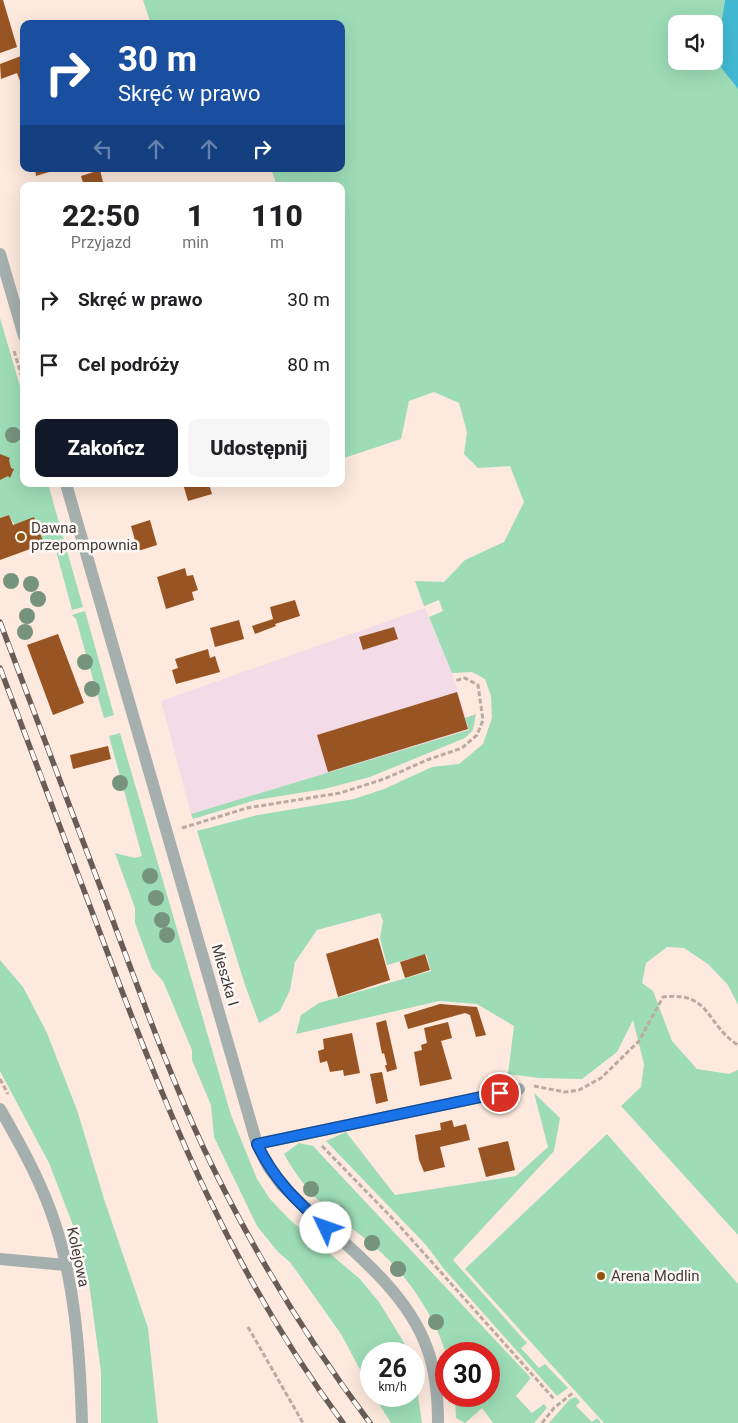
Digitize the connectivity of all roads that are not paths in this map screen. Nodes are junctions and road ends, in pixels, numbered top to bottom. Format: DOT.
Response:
graph roads {
  1 [pos="0,254"];
  2 [pos="20,322"];
  3 [pos="67,487"];
  4 [pos="518,1089"];
  5 [pos="0,1109"];
  6 [pos="257,1144"];
  7 [pos="0,1259"];
  8 [pos="65,1265"];
  9 [pos="82,1423"];
  10 [pos="438,1423"];
  1 -- 2 [label="street"];
  3 -- 6 [label="street, Mieszka I"];
  4 -- 6 [label="street"];
  5 -- 8 [label="street, Kolejowa"];
  6 -- 10 [label="street, Mieszka I"];
  7 -- 8 [label="street"];
  8 -- 9 [label="street, Kolejowa"];
}
